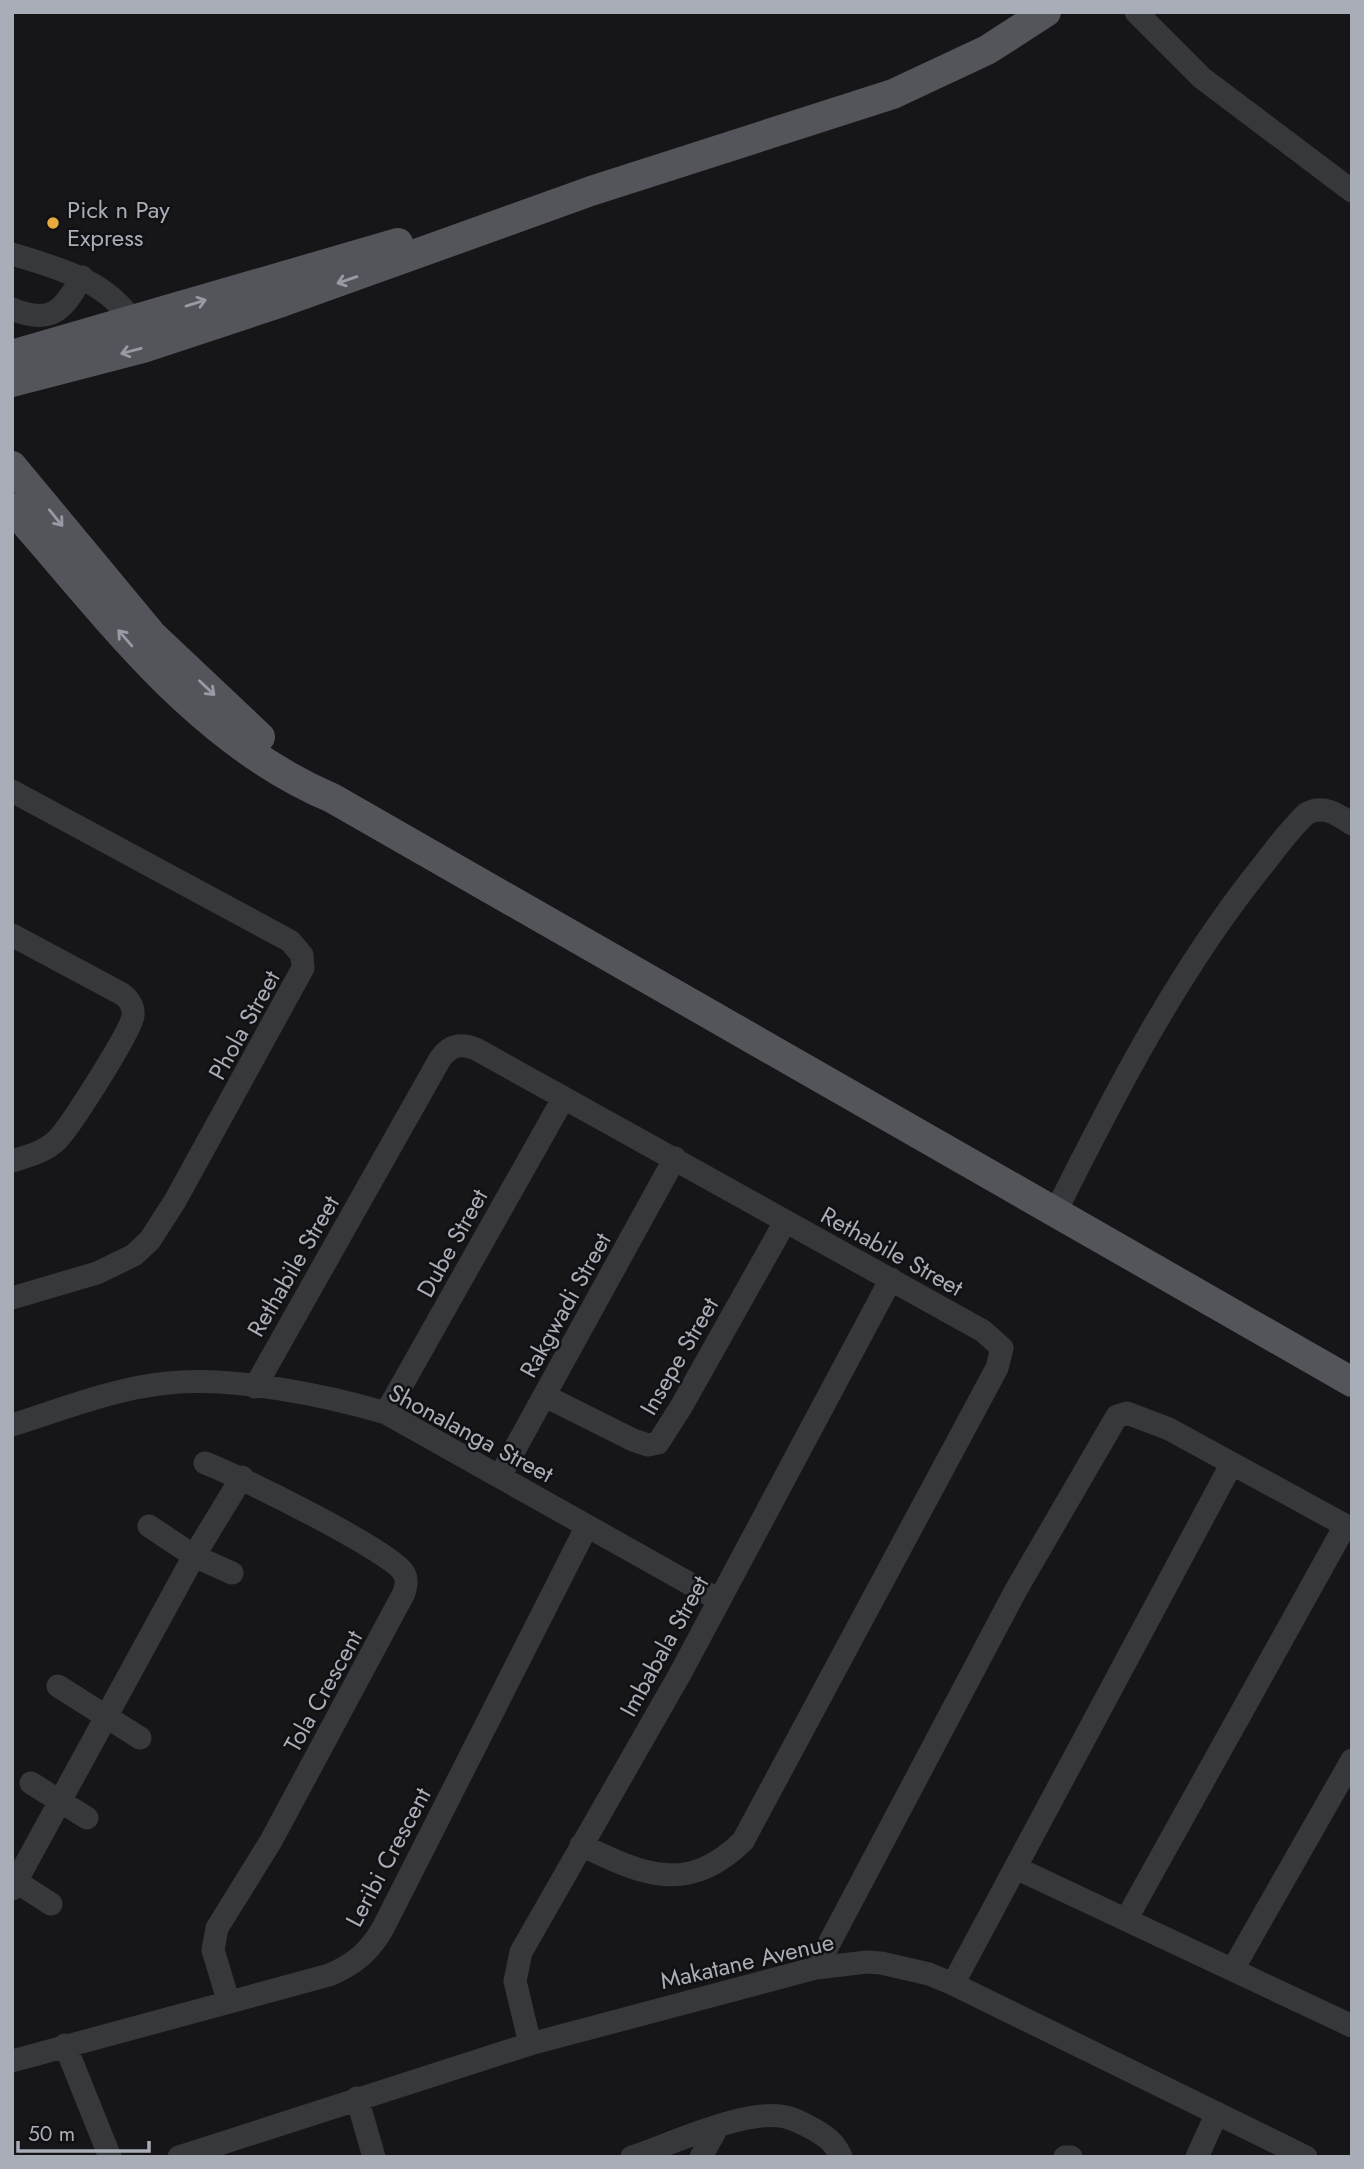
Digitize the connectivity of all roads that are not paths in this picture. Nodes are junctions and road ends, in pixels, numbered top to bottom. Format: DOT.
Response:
graph roads {
  1 [pos="1046,12"];
  2 [pos="1136,12"];
  3 [pos="1352,191"];
  4 [pos="433,246"];
  5 [pos="12,254"];
  6 [pos="82,278"];
  7 [pos="12,309"];
  8 [pos="133,322"];
  9 [pos="12,355"];
  10 [pos="25,379"];
  11 [pos="12,402"];
  12 [pos="12,466"];
  13 [pos="12,508"];
  14 [pos="12,791"];
  15 [pos="332,798"];
  16 [pos="1352,824"];
  17 [pos="12,935"];
  18 [pos="563,1099"];
  19 [pos="675,1158"];
  20 [pos="12,1161"];
  21 [pos="1055,1213"];
  22 [pos="785,1222"];
  23 [pos="891,1279"];
  24 [pos="12,1298"];
  25 [pos="1352,1382"];
  26 [pos="255,1387"];
  27 [pos="545,1396"];
  28 [pos="386,1413"];
  29 [pos="12,1424"];
  30 [pos="205,1463"];
  31 [pos="1231,1465"];
  32 [pos="500,1476"];
  33 [pos="242,1477"];
  34 [pos="149,1526"];
  35 [pos="1349,1527"];
  36 [pos="586,1528"];
  37 [pos="194,1556"];
  38 [pos="232,1573"];
  39 [pos="719,1600"];
  40 [pos="58,1686"];
  41 [pos="107,1717"];
  42 [pos="140,1738"];
  43 [pos="1352,1760"];
  44 [pos="31,1783"];
  45 [pos="61,1802"];
  46 [pos="88,1818"];
  47 [pos="581,1845"];
  48 [pos="1016,1868"];
  49 [pos="14,1883"];
  50 [pos="51,1904"];
  51 [pos="1127,1918"];
  52 [pos="816,1968"];
  53 [pos="1233,1969"];
  54 [pos="953,1984"];
  55 [pos="228,2000"];
  56 [pos="1350,2020"];
  57 [pos="530,2044"];
  58 [pos="65,2045"];
  59 [pos="12,2061"];
  60 [pos="357,2098"];
  61 [pos="1217,2113"];
  62 [pos="717,2128"];
  63 [pos="110,2157"];
  64 [pos="179,2157"];
  65 [pos="374,2157"];
  66 [pos="632,2157"];
  67 [pos="701,2157"];
  68 [pos="841,2157"];
  69 [pos="1197,2157"];
  70 [pos="1306,2157"];
  1 -- 4 [label="main road"];
  2 -- 3 [label="street"];
  8 -- 4 [label="main road, one-way"];
  4 -- 10 [label="main road, one-way"];
  5 -- 6 [label="street"];
  6 -- 7 [label="street"];
  6 -- 8 [label="street"];
  8 -- 9 [label="main road"];
  10 -- 11 [label="main road"];
  12 -- 15 [label="main road, one-way"];
  15 -- 13 [label="main road, one-way"];
  14 -- 24 [label="street, Phola Street"];
  15 -- 21 [label="main road"];
  16 -- 21 [label="street"];
  17 -- 20 [label="street"];
  18 -- 19 [label="street, Rethabile Street"];
  18 -- 26 [label="street, Rethabile Street"];
  18 -- 28 [label="street, Dube Street"];
  19 -- 22 [label="street, Rethabile Street"];
  19 -- 27 [label="street, Rakgwadi Street"];
  21 -- 25 [label="main road"];
  22 -- 23 [label="street, Rethabile Street"];
  22 -- 27 [label="street, Insepe Street"];
  23 -- 39 [label="street, Imbabala Street"];
  23 -- 47 [label="street, Rethabile Street"];
  26 -- 28 [label="street, Shonalanga Street"];
  26 -- 29 [label="street, Shonalanga Street"];
  27 -- 32 [label="street, Rakgwadi Street"];
  28 -- 32 [label="street, Shonalanga Street"];
  30 -- 33 [label="street, Tola Crescent"];
  31 -- 35 [label="street"];
  31 -- 48 [label="street"];
  31 -- 52 [label="street"];
  32 -- 36 [label="street, Shonalanga Street"];
  33 -- 37 [label="street"];
  33 -- 55 [label="street, Tola Crescent"];
  34 -- 37 [label="street"];
  35 -- 51 [label="street"];
  36 -- 39 [label="street, Shonalanga Street"];
  36 -- 55 [label="street, Leribi Crescent"];
  37 -- 38 [label="street"];
  37 -- 41 [label="street"];
  39 -- 47 [label="street, Imbabala Street"];
  40 -- 41 [label="street"];
  41 -- 42 [label="street"];
  41 -- 45 [label="street"];
  43 -- 53 [label="street"];
  44 -- 45 [label="street"];
  45 -- 46 [label="street"];
  45 -- 49 [label="street"];
  47 -- 57 [label="street, Imbabala Street"];
  48 -- 51 [label="street"];
  48 -- 54 [label="street"];
  49 -- 50 [label="street"];
  51 -- 53 [label="street"];
  52 -- 54 [label="street, Makatane Avenue"];
  52 -- 57 [label="street, Makatane Avenue"];
  53 -- 56 [label="street"];
  54 -- 61 [label="street, Makatane Avenue"];
  55 -- 58 [label="street, Leribi Crescent"];
  57 -- 60 [label="street, Makatane Avenue"];
  58 -- 59 [label="street, Leribi Crescent"];
  58 -- 63 [label="street"];
  60 -- 64 [label="street, Makatane Avenue"];
  60 -- 65 [label="street"];
  61 -- 69 [label="street"];
  61 -- 70 [label="street, Makatane Avenue"];
  62 -- 66 [label="street"];
  62 -- 67 [label="street"];
  62 -- 68 [label="street"];
}
